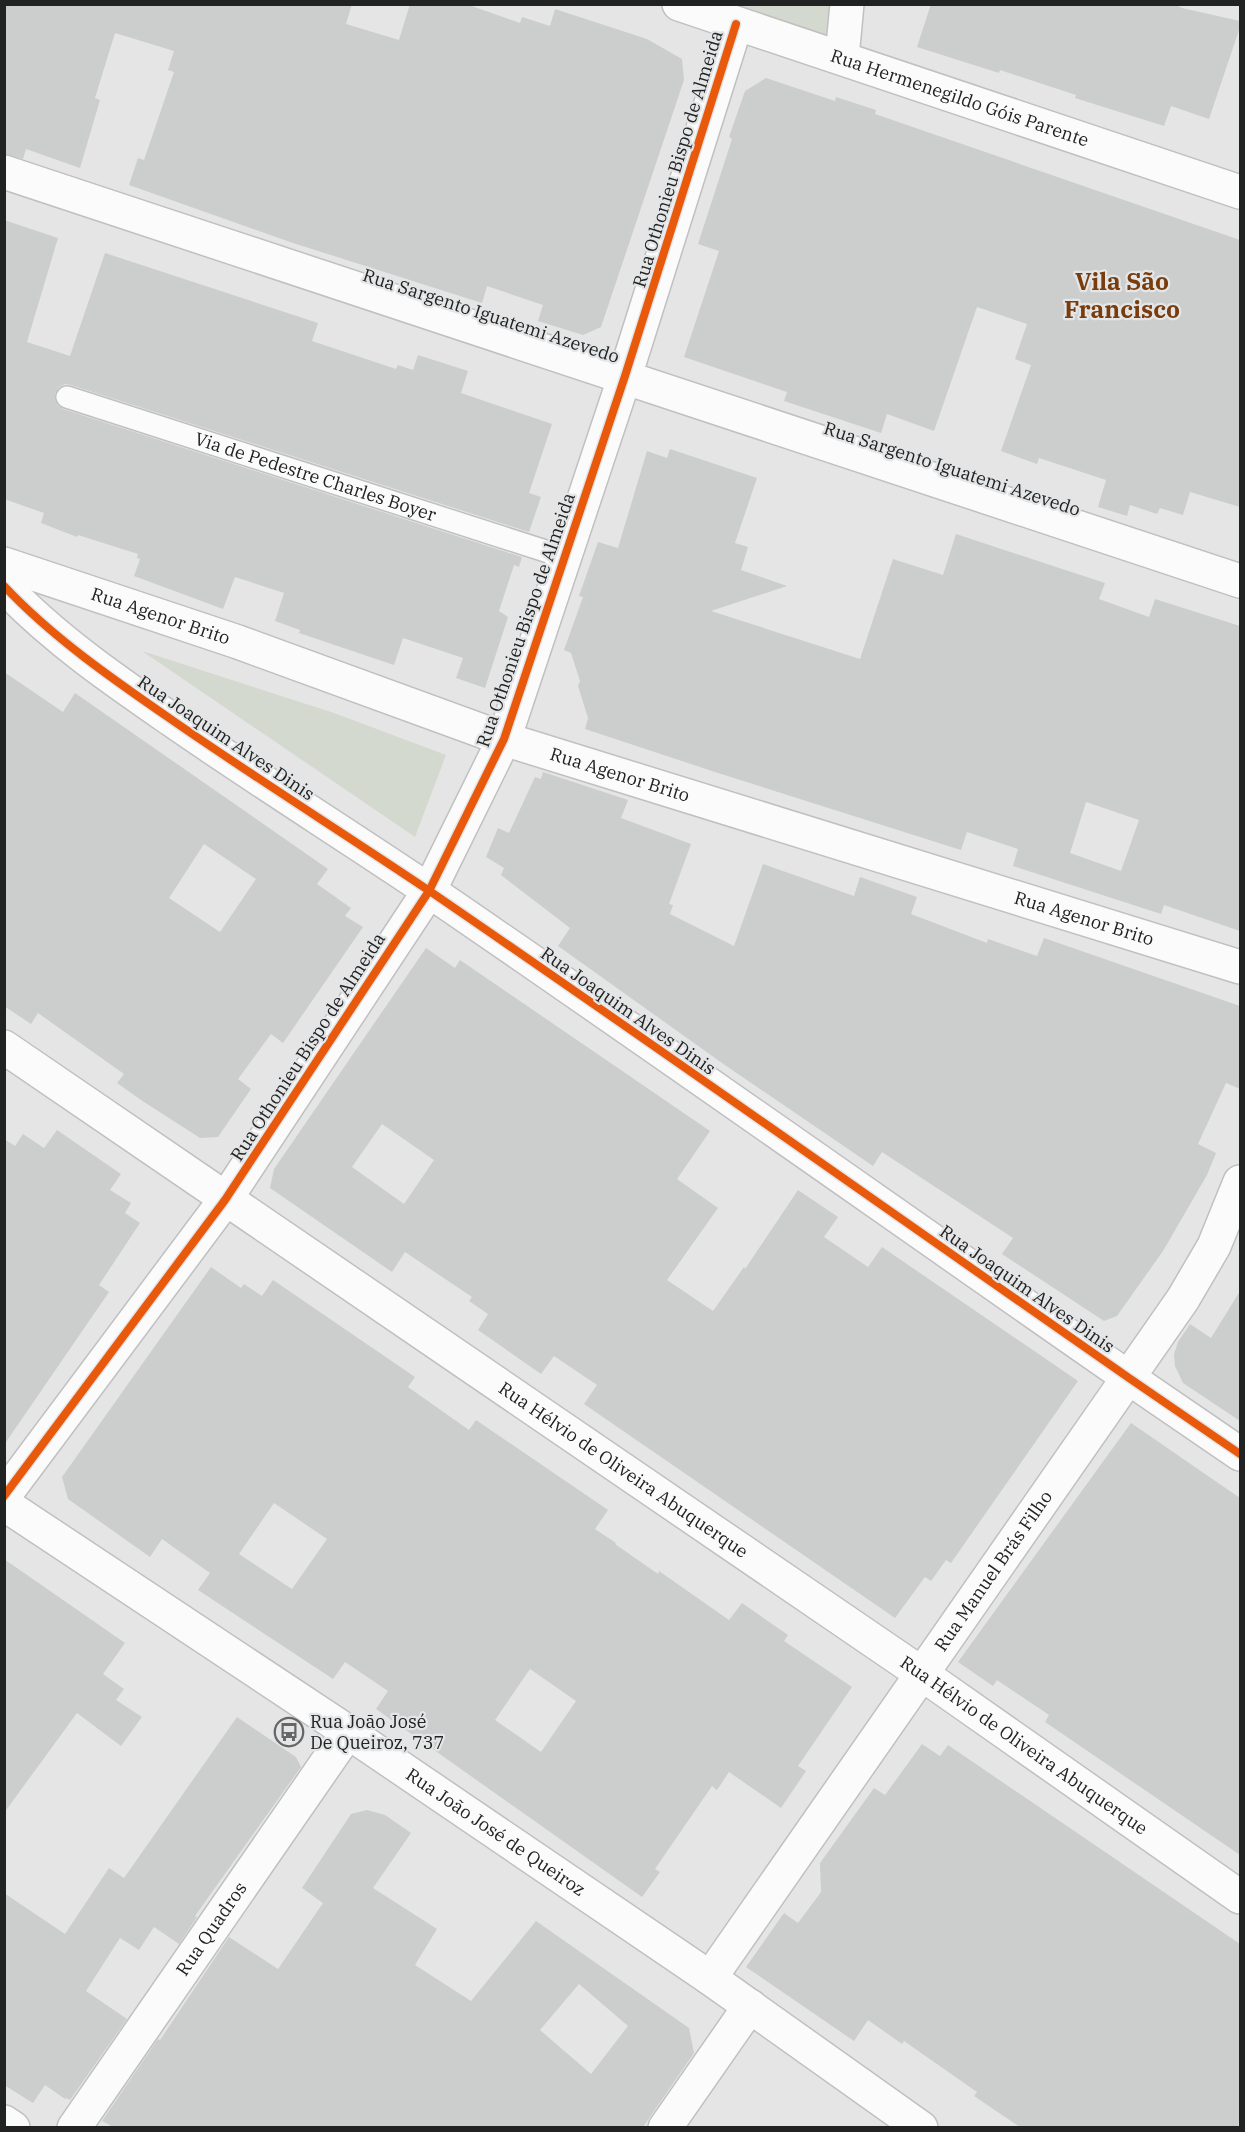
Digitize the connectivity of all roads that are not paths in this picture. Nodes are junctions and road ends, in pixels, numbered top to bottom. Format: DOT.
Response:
graph roads {
  1 [pos="679,4"];
  2 [pos="847,4"];
  3 [pos="736,24"];
  4 [pos="842,57"];
  5 [pos="4,172"];
  6 [pos="1240,192"];
  7 [pos="625,376"];
  8 [pos="67,397"];
  9 [pos="564,558"];
  10 [pos="4,564"];
  11 [pos="1240,581"];
  12 [pos="4,586"];
  13 [pos="504,739"];
  14 [pos="429,891"];
  15 [pos="1240,967"];
  16 [pos="4,1047"];
  17 [pos="1240,1182"];
  18 [pos="225,1200"];
  19 [pos="1129,1378"];
  20 [pos="1240,1454"];
  21 [pos="4,1496"];
  22 [pos="4,1504"];
  23 [pos="922,1674"];
  24 [pos="348,1732"];
  25 [pos="1240,1897"];
  26 [pos="710,1978"];
  27 [pos="750,2006"];
  28 [pos="4,2122"];
  29 [pos="13,2127"];
  30 [pos="75,2127"];
  31 [pos="665,2127"];
  32 [pos="921,2127"];
  1 -- 3 [label="street, Rua Hermenegildo Góis Parente"];
  2 -- 4 [label="street"];
  3 -- 4 [label="street, Rua Hermenegildo Góis Parente"];
  3 -- 7 [label="street, Rua Othonieu Bispo de Almeida"];
  4 -- 6 [label="street, Rua Hermenegildo Góis Parente"];
  5 -- 7 [label="street, Rua Sargento Iguatemi Azevedo"];
  7 -- 9 [label="street, Rua Othonieu Bispo de Almeida"];
  7 -- 11 [label="street, Rua Sargento Iguatemi Azevedo"];
  8 -- 9 [label="lane, Via de Pedestre Charles Boyer"];
  9 -- 13 [label="street, Rua Othonieu Bispo de Almeida"];
  10 -- 13 [label="street, Rua Agenor Brito"];
  12 -- 14 [label="street, Rua Joaquim Alves Dinis"];
  13 -- 14 [label="street, Rua Othonieu Bispo de Almeida"];
  13 -- 15 [label="street, Rua Agenor Brito"];
  14 -- 18 [label="street, Rua Othonieu Bispo de Almeida"];
  14 -- 19 [label="street, Rua Joaquim Alves Dinis"];
  16 -- 18 [label="street, Rua Hélvio de Oliveira Abuquerque"];
  17 -- 19 [label="street, Rua Manuel Brás Filho"];
  18 -- 21 [label="street, Rua Othonieu Bispo de Almeida"];
  18 -- 23 [label="street, Rua Hélvio de Oliveira Abuquerque"];
  19 -- 20 [label="street, Rua Joaquim Alves Dinis"];
  19 -- 23 [label="street, Rua Manuel Brás Filho"];
  22 -- 24 [label="street, Rua João José de Queiroz"];
  23 -- 25 [label="street, Rua Hélvio de Oliveira Abuquerque"];
  23 -- 26 [label="street, Rua Manuel Brás Filho"];
  24 -- 26 [label="street, Rua João José de Queiroz"];
  24 -- 30 [label="street, Rua Quadros"];
  26 -- 27 [label="street, Rua João José de Queiroz"];
  27 -- 31 [label="street"];
  27 -- 32 [label="street, Rua João José de Queiroz"];
  28 -- 29 [label="street"];
}
